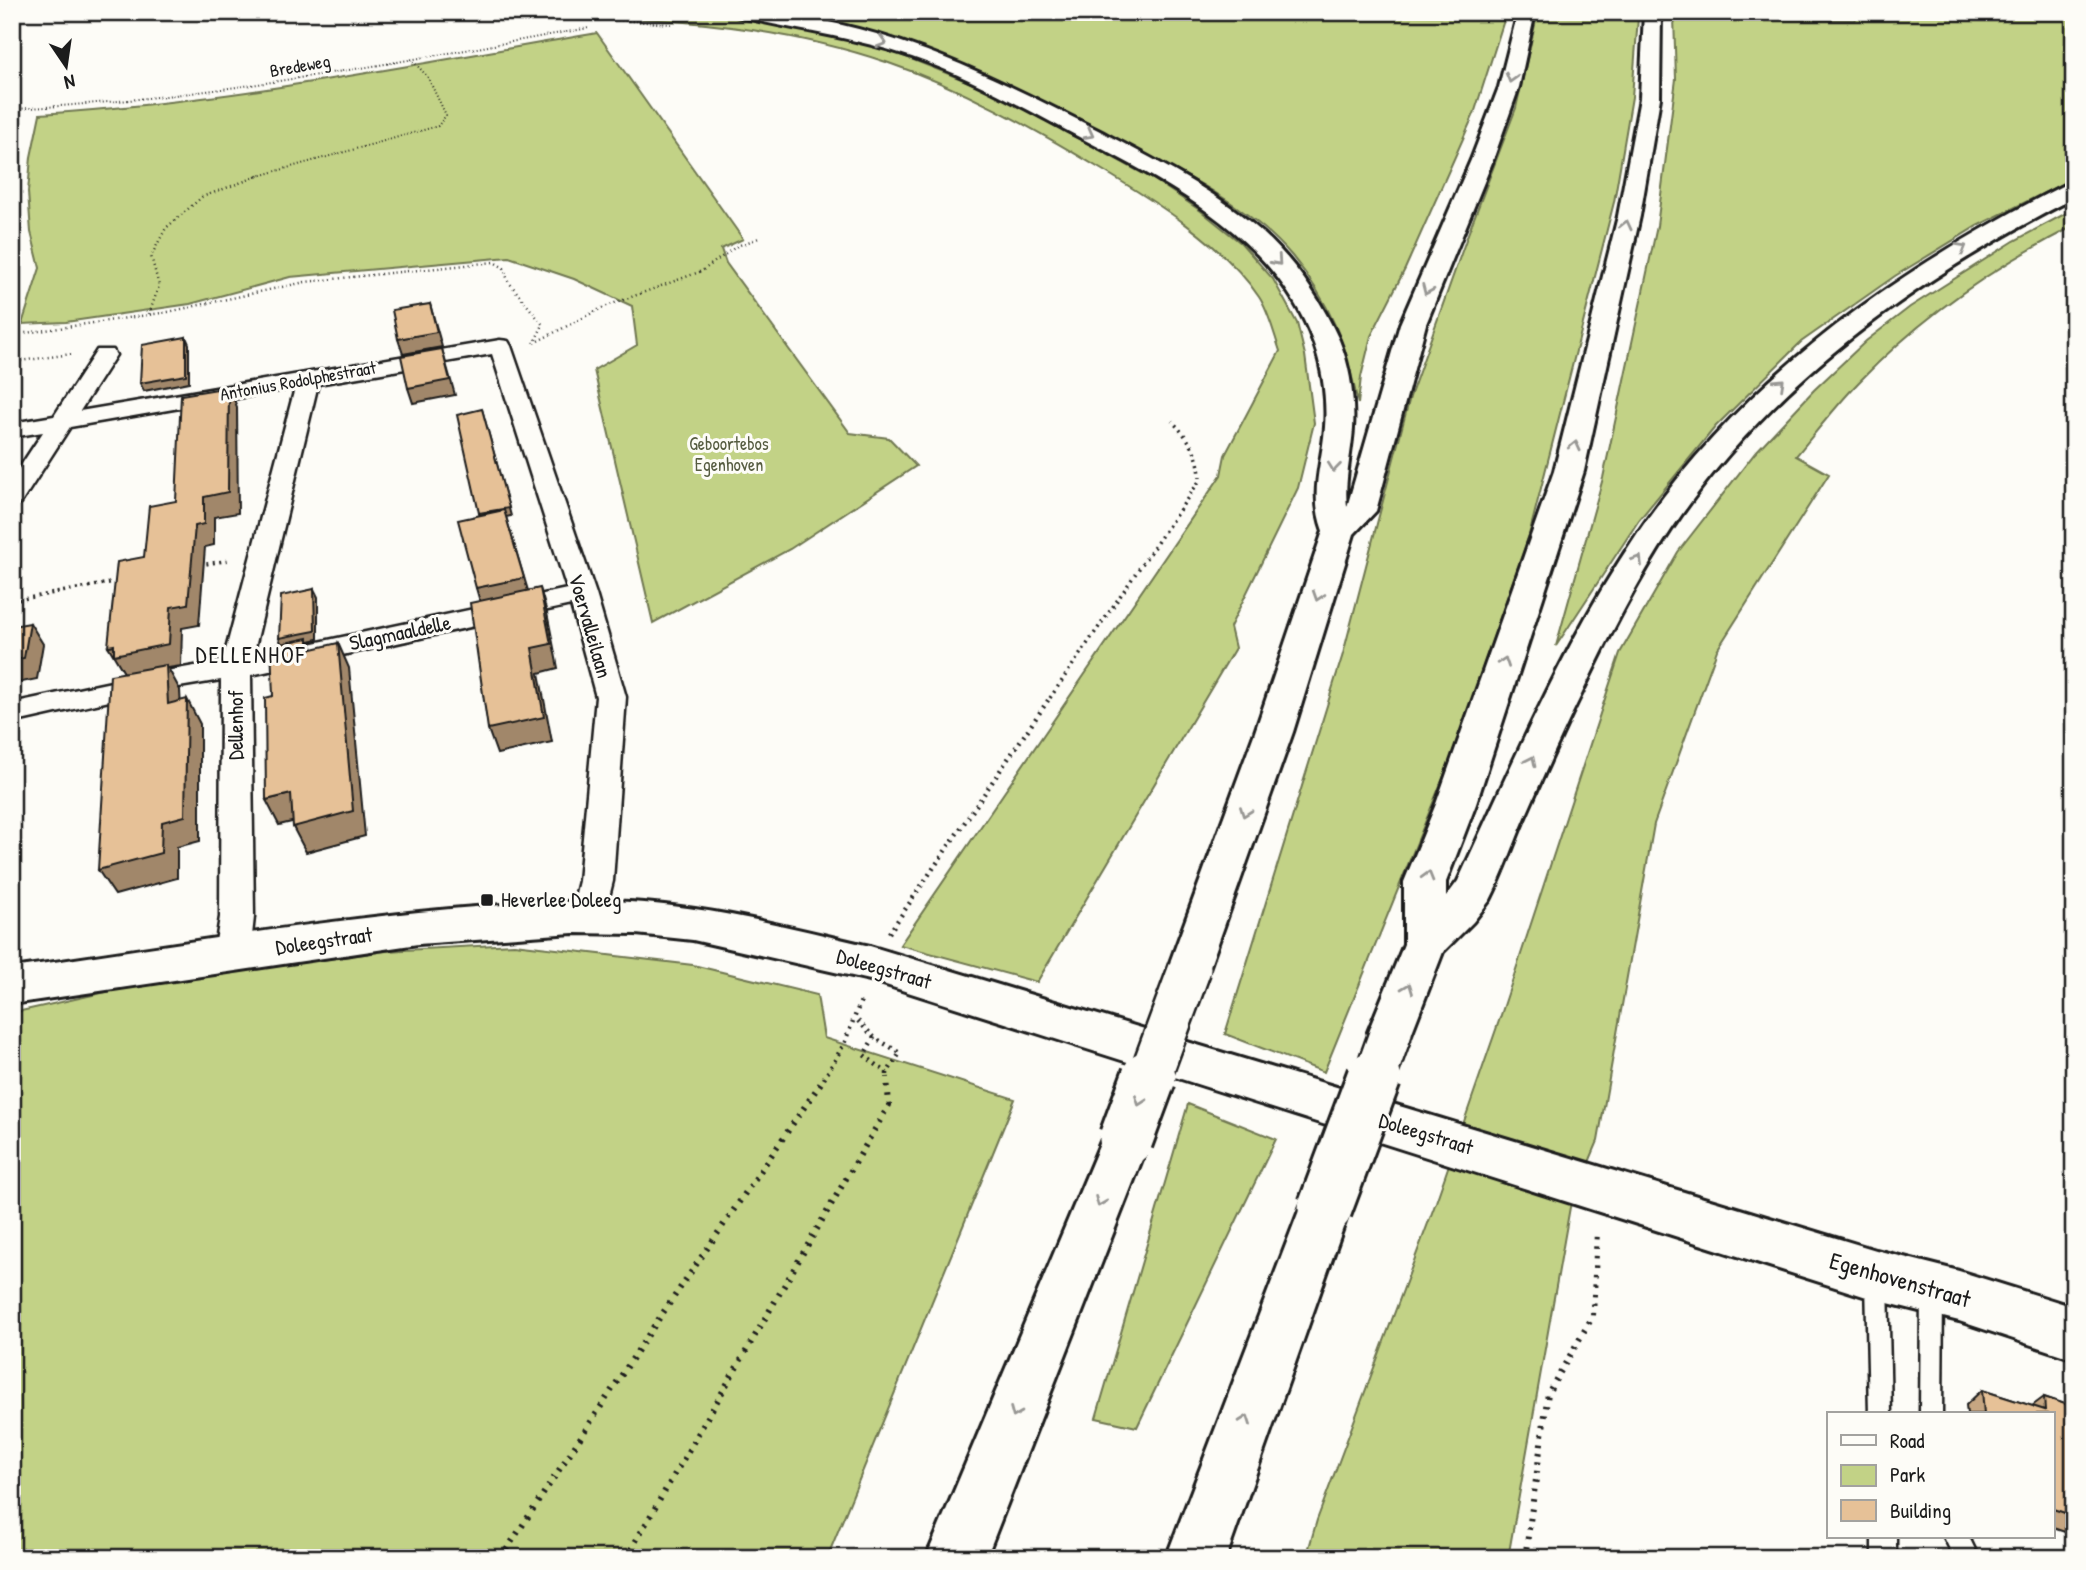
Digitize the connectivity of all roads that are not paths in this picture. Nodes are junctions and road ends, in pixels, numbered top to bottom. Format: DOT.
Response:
graph roads {
  1 [pos="743,12"];
  2 [pos="1527,12"];
  3 [pos="1653,12"];
  4 [pos="2074,188"];
  5 [pos="502,351"];
  6 [pos="105,355"];
  7 [pos="308,379"];
  8 [pos="61,422"];
  9 [pos="12,430"];
  10 [pos="12,498"];
  11 [pos="1339,531"];
  12 [pos="582,594"];
  13 [pos="236,667"];
  14 [pos="12,713"];
  15 [pos="587,917"];
  16 [pos="1425,944"];
  17 [pos="232,954"];
  18 [pos="12,986"];
  19 [pos="1727,1228"];
  20 [pos="1877,1275"];
  21 [pos="1932,1290"];
  22 [pos="2074,1333"];
  23 [pos="1880,1412"];
  24 [pos="1931,1412"];
  25 [pos="1884,1538"];
  26 [pos="1957,1538"];
  27 [pos="956,1558"];
  28 [pos="1196,1558"];
  29 [pos="1884,1558"];
  30 [pos="1967,1558"];
  1 -- 11 [label="main road, one-way"];
  2 -- 11 [label="main road, one-way"];
  16 -- 3 [label="main road, one-way"];
  16 -- 4 [label="main road, one-way"];
  5 -- 7 [label="street, Antonius Rodolphestraat"];
  5 -- 12 [label="street, Voervalleilaan"];
  6 -- 8 [label="street"];
  7 -- 8 [label="street, Antonius Rodolphestraat"];
  7 -- 13 [label="street, Dellenhof"];
  8 -- 9 [label="street, Antonius Rodolphestraat"];
  8 -- 10 [label="street"];
  11 -- 27 [label="main road, one-way, bridge"];
  12 -- 13 [label="street, Slagmaaldelle"];
  12 -- 15 [label="street, Voervalleilaan"];
  13 -- 14 [label="street, Slagmaaldelle"];
  13 -- 17 [label="street, Dellenhof"];
  15 -- 17 [label="main road, Doleegstraat"];
  15 -- 19 [label="main road, Doleegstraat"];
  28 -- 16 [label="main road, one-way, bridge"];
  17 -- 18 [label="main road, Doleegstraat"];
  19 -- 20 [label="main road, Egenhovenstraat"];
  20 -- 21 [label="main road, Egenhovenstraat"];
  20 -- 23 [label="lane"];
  21 -- 22 [label="main road, Egenhovenstraat"];
  21 -- 24 [label="lane"];
  25 -- 29 [label="lane"];
  26 -- 30 [label="lane"];
}
